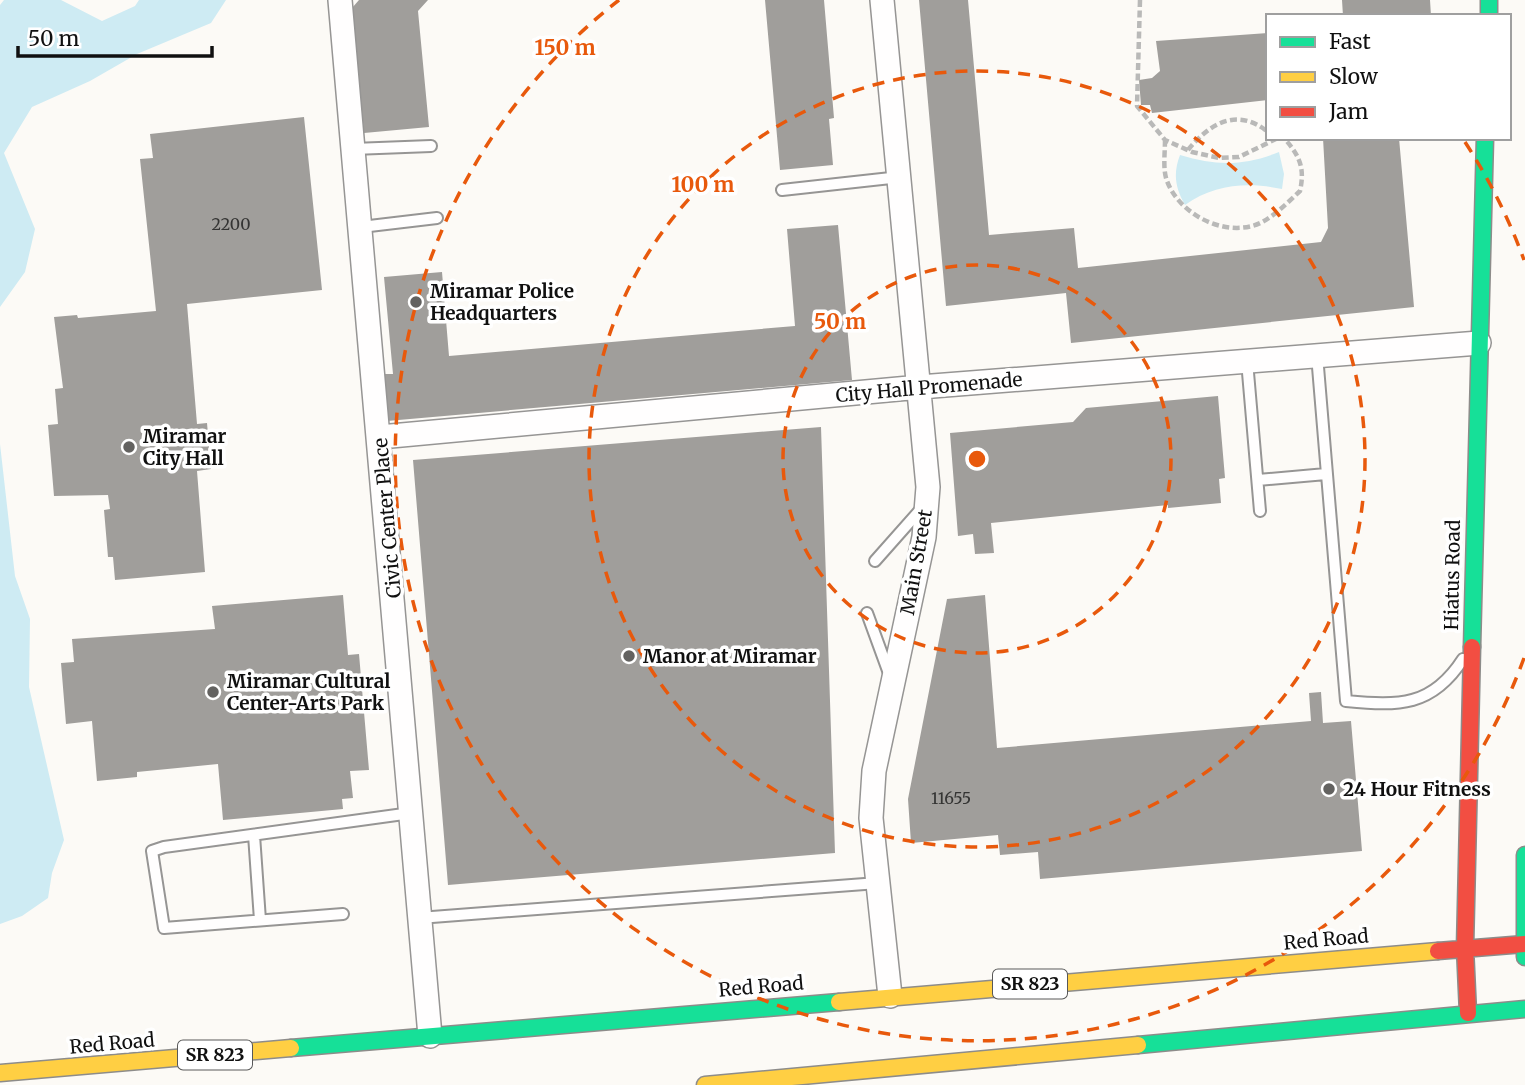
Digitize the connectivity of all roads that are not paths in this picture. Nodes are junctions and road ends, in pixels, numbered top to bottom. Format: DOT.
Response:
graph roads {
  1 [pos="340,0"];
  2 [pos="883,0"];
  3 [pos="1485,140"];
  4 [pos="431,146"];
  5 [pos="353,149"];
  6 [pos="900,177"];
  7 [pos="782,190"];
  8 [pos="438,218"];
  9 [pos="360,227"];
  10 [pos="1479,343"];
  11 [pos="1317,355"];
  12 [pos="1247,361"];
  13 [pos="920,387"];
  14 [pos="380,437"];
  15 [pos="1326,474"];
  16 [pos="1258,480"];
  17 [pos="926,503"];
  18 [pos="1260,511"];
  19 [pos="876,561"];
  20 [pos="867,613"];
  21 [pos="1472,644"];
  22 [pos="892,684"];
  23 [pos="411,813"];
  24 [pos="254,835"];
  25 [pos="1525,855"];
  26 [pos="878,883"];
  27 [pos="344,914"];
  28 [pos="419,918"];
  29 [pos="260,920"];
  30 [pos="1525,944"];
  31 [pos="1465,948"];
  32 [pos="1525,957"];
  33 [pos="890,996"];
  34 [pos="1525,1009"];
  35 [pos="1468,1013"];
  36 [pos="429,1036"];
  37 [pos="0,1073"];
  38 [pos="707,1085"];
  1 -- 5 [label="street, Civic Center Place"];
  2 -- 6 [label="street, Main Street"];
  3 -- 10 [label="main road, Hiatus Road"];
  4 -- 5 [label="lane"];
  5 -- 9 [label="street, Civic Center Place"];
  6 -- 7 [label="lane"];
  6 -- 13 [label="street, Main Street"];
  8 -- 9 [label="lane"];
  9 -- 14 [label="street, Civic Center Place"];
  10 -- 11 [label="street, City Hall Promenade"];
  10 -- 21 [label="main road, Hiatus Road"];
  11 -- 12 [label="street, City Hall Promenade"];
  11 -- 15 [label="lane"];
  12 -- 13 [label="street, City Hall Promenade"];
  12 -- 16 [label="lane"];
  13 -- 14 [label="street, City Hall Promenade"];
  13 -- 17 [label="street, Main Street"];
  14 -- 23 [label="street, Civic Center Place"];
  15 -- 16 [label="lane"];
  15 -- 21 [label="lane"];
  16 -- 18 [label="lane"];
  17 -- 19 [label="lane"];
  17 -- 22 [label="street, Main Street"];
  20 -- 22 [label="lane"];
  21 -- 31 [label="main road, Hiatus Road"];
  22 -- 26 [label="street, Main Street"];
  23 -- 24 [label="lane"];
  23 -- 28 [label="street, Civic Center Place"];
  24 -- 29 [label="lane"];
  24 -- 29 [label="lane"];
  25 -- 30 [label="main road"];
  26 -- 28 [label="lane"];
  26 -- 33 [label="street, Main Street"];
  27 -- 29 [label="lane"];
  28 -- 36 [label="street, Civic Center Place"];
  30 -- 31 [label="main road, Red Road / SR 823"];
  30 -- 32 [label="main road"];
  31 -- 33 [label="main road, Red Road / SR 823"];
  31 -- 35 [label="main road, Hiatus Road"];
  33 -- 36 [label="main road, Red Road / SR 823"];
  34 -- 35 [label="main road"];
  35 -- 38 [label="main road"];
  36 -- 37 [label="main road, Red Road / SR 823"];
}
